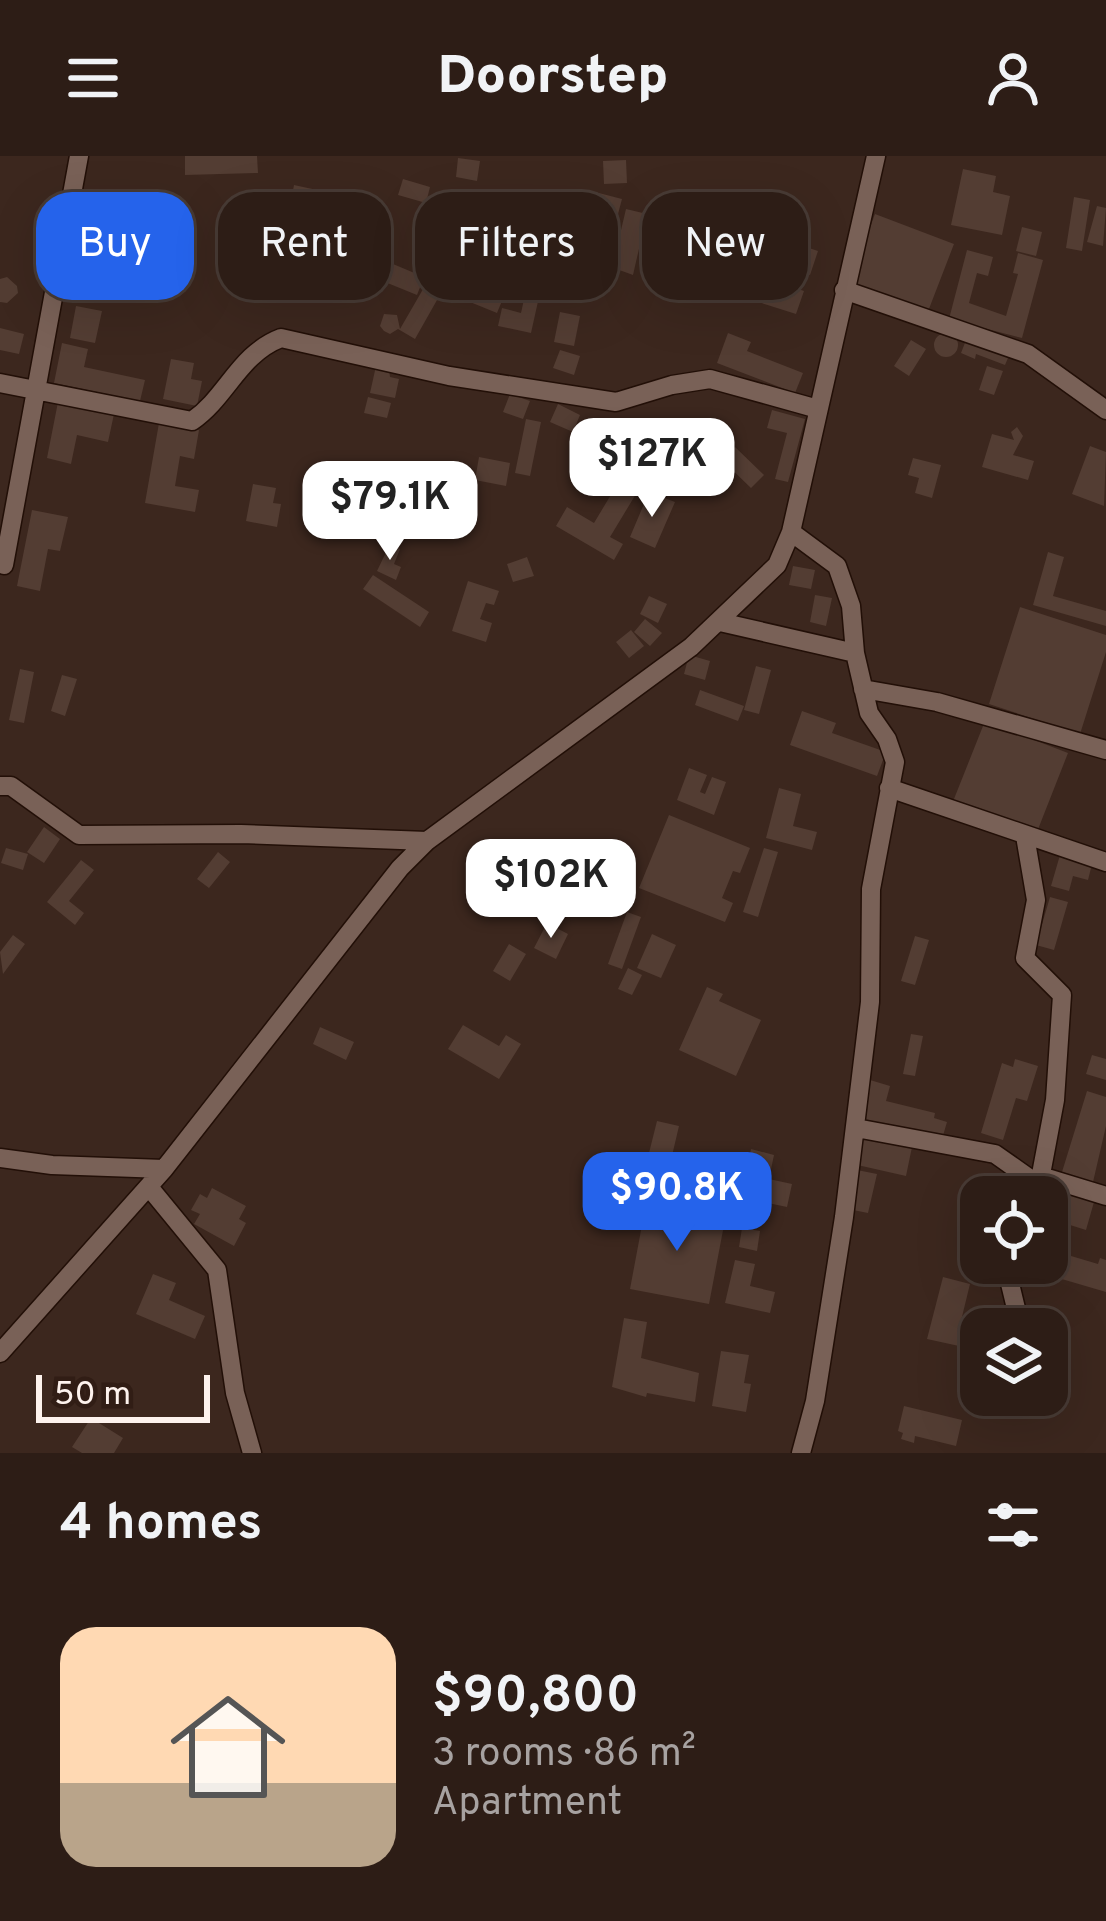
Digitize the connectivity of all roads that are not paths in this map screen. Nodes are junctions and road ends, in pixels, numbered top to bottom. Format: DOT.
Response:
graph roads {
  1 [pos="79,156"];
  2 [pos="876,156"];
  3 [pos="844,290"];
  4 [pos="0,383"];
  5 [pos="39,389"];
  6 [pos="818,409"];
  7 [pos="1106,410"];
  8 [pos="791,532"];
  9 [pos="4,565"];
  10 [pos="720,622"];
  11 [pos="854,653"];
  12 [pos="863,688"];
  13 [pos="1106,750"];
  14 [pos="0,786"];
  15 [pos="889,788"];
  16 [pos="1025,836"];
  17 [pos="427,841"];
  18 [pos="1106,862"];
  19 [pos="856,1128"];
  20 [pos="0,1158"];
  21 [pos="164,1169"];
  22 [pos="1024,1176"];
  23 [pos="1039,1176"];
  24 [pos="149,1187"];
  25 [pos="1068,1190"];
  26 [pos="1106,1196"];
  27 [pos="0,1353"];
  28 [pos="252,1453"];
  29 [pos="802,1453"];
  1 -- 5 [label="street"];
  2 -- 3 [label="street"];
  3 -- 6 [label="street"];
  3 -- 7 [label="street"];
  4 -- 5 [label="street"];
  5 -- 6 [label="street"];
  5 -- 9 [label="street"];
  6 -- 8 [label="street"];
  8 -- 10 [label="street"];
  8 -- 11 [label="street"];
  10 -- 11 [label="street"];
  10 -- 17 [label="street"];
  11 -- 12 [label="street"];
  12 -- 13 [label="street"];
  12 -- 15 [label="street"];
  14 -- 17 [label="street"];
  15 -- 16 [label="street"];
  15 -- 19 [label="street"];
  16 -- 18 [label="street"];
  16 -- 23 [label="street"];
  17 -- 21 [label="street"];
  19 -- 22 [label="street"];
  19 -- 29 [label="street"];
  20 -- 21 [label="street"];
  21 -- 24 [label="street"];
  24 -- 27 [label="street"];
  24 -- 28 [label="street"];
  25 -- 26 [label="street"];
}
